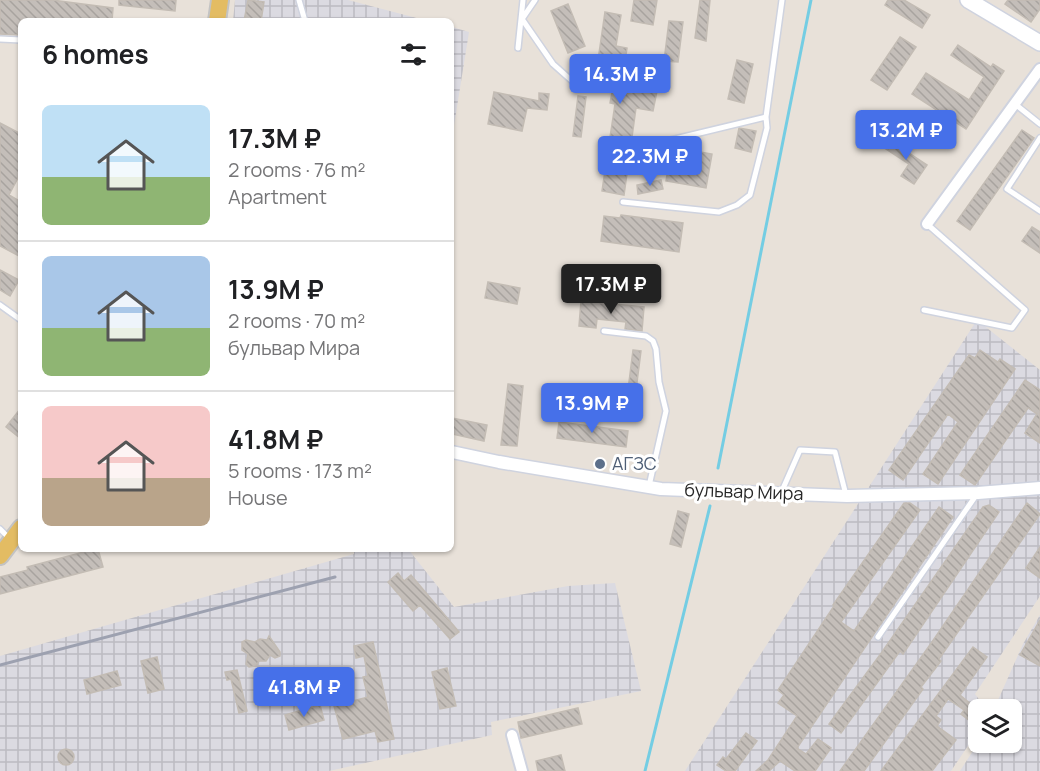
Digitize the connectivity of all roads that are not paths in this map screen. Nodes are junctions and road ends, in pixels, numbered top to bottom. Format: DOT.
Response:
graph roads {
  1 [pos="220,0"];
  2 [pos="299,0"];
  3 [pos="523,0"];
  4 [pos="535,0"];
  5 [pos="782,0"];
  6 [pos="968,0"];
  7 [pos="217,18"];
  8 [pos="304,18"];
  9 [pos="522,19"];
  10 [pos="0,39"];
  11 [pos="18,40"];
  12 [pos="1040,43"];
  13 [pos="518,48"];
  14 [pos="1040,69"];
  15 [pos="571,80"];
  16 [pos="1015,104"];
  17 [pos="766,117"];
  18 [pos="1040,124"];
  19 [pos="1040,138"];
  20 [pos="654,144"];
  21 [pos="623,202"];
  22 [pos="1040,211"];
  23 [pos="927,224"];
  24 [pos="0,305"];
  25 [pos="924,310"];
  26 [pos="18,318"];
  27 [pos="604,331"];
  28 [pos="454,452"];
  29 [pos="649,487"];
  30 [pos="1040,488"];
  31 [pos="978,493"];
  32 [pos="781,494"];
  33 [pos="846,496"];
  34 [pos="11,533"];
  35 [pos="0,556"];
  36 [pos="878,637"];
  37 [pos="512,735"];
  38 [pos="522,771"];
  1 -- 7 [label="main road"];
  2 -- 8 [label="lane"];
  3 -- 9 [label="lane"];
  4 -- 9 [label="lane"];
  5 -- 17 [label="lane"];
  6 -- 12 [label="main road"];
  9 -- 13 [label="lane"];
  9 -- 15 [label="lane"];
  10 -- 11 [label="lane"];
  14 -- 16 [label="street"];
  16 -- 18 [label="lane"];
  16 -- 23 [label="street"];
  17 -- 20 [label="lane"];
  17 -- 21 [label="lane"];
  19 -- 22 [label="lane"];
  23 -- 25 [label="lane"];
  24 -- 26 [label="lane"];
  27 -- 29 [label="lane"];
  28 -- 29 [label="street, бульвар Мира"];
  29 -- 32 [label="street, бульвар Мира"];
  30 -- 31 [label="street, бульвар Мира"];
  31 -- 33 [label="street, бульвар Мира"];
  31 -- 36 [label="lane"];
  32 -- 33 [label="street, бульвар Мира"];
  32 -- 33 [label="lane"];
  34 -- 35 [label="main road"];
  37 -- 38 [label="street"];
}
